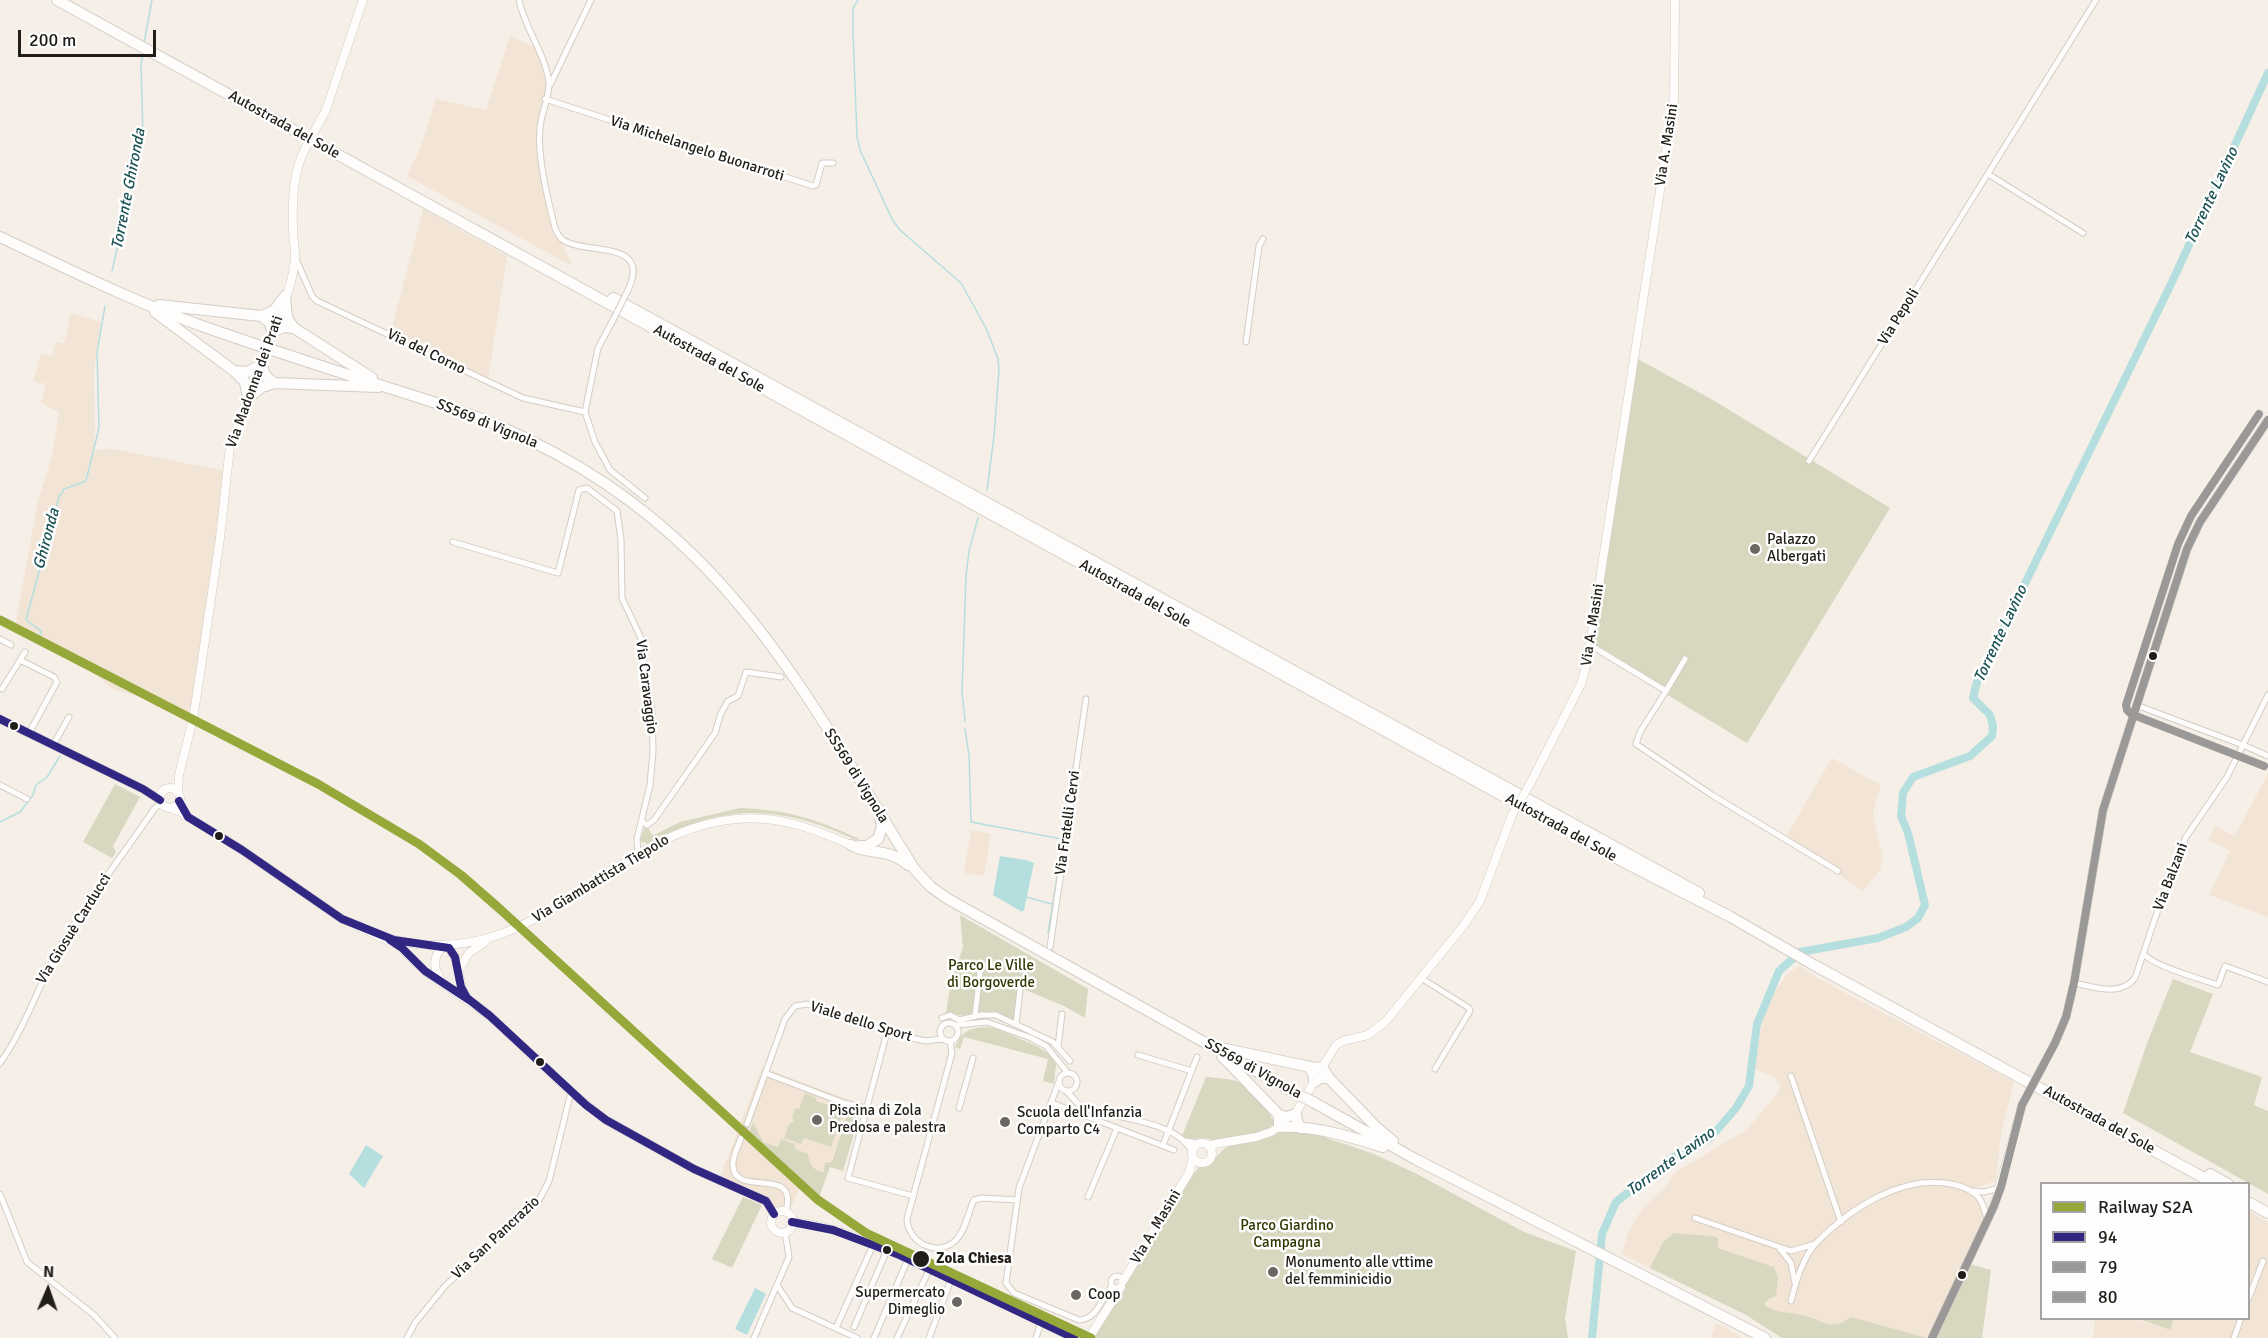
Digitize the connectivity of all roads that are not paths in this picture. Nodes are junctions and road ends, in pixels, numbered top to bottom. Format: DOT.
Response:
graph roads {
  1 [pos="57,0"];
  2 [pos="71,0"];
  3 [pos="363,0"];
  4 [pos="519,0"];
  5 [pos="591,0"];
  6 [pos="1675,0"];
  7 [pos="2096,0"];
  8 [pos="134,39"];
  9 [pos="151,48"];
  10 [pos="549,87"];
  11 [pos="545,99"];
  12 [pos="833,163"];
  13 [pos="1988,174"];
  14 [pos="2083,233"];
  15 [pos="0,237"];
  16 [pos="1263,239"];
  17 [pos="295,256"];
  18 [pos="285,296"];
  19 [pos="144,304"];
  20 [pos="261,316"];
  21 [pos="294,328"];
  22 [pos="273,332"];
  23 [pos="1246,342"];
  24 [pos="261,365"];
  25 [pos="234,371"];
  26 [pos="274,383"];
  27 [pos="387,387"];
  28 [pos="248,398"];
  29 [pos="585,412"];
  30 [pos="2268,420"];
  31 [pos="1809,461"];
  32 [pos="645,498"];
  33 [pos="453,542"];
  34 [pos="0,639"];
  35 [pos="11,645"];
  36 [pos="1590,645"];
  37 [pos="25,652"];
  38 [pos="1685,659"];
  39 [pos="20,660"];
  40 [pos="782,677"];
  41 [pos="2,689"];
  42 [pos="1666,691"];
  43 [pos="2268,695"];
  44 [pos="1086,699"];
  45 [pos="2136,705"];
  46 [pos="69,717"];
  47 [pos="0,719"];
  48 [pos="29,733"];
  49 [pos="53,745"];
  50 [pos="2243,745"];
  51 [pos="2268,756"];
  52 [pos="179,775"];
  53 [pos="0,785"];
  54 [pos="166,790"];
  55 [pos="146,791"];
  56 [pos="178,792"];
  57 [pos="27,799"];
  58 [pos="179,801"];
  59 [pos="162,805"];
  60 [pos="877,808"];
  61 [pos="188,817"];
  62 [pos="642,821"];
  63 [pos="851,845"];
  64 [pos="638,855"];
  65 [pos="915,870"];
  66 [pos="1838,871"];
  67 [pos="385,937"];
  68 [pos="496,937"];
  69 [pos="444,946"];
  70 [pos="1050,947"];
  71 [pos="2144,954"];
  72 [pos="458,971"];
  73 [pos="980,972"];
  74 [pos="1421,978"];
  75 [pos="2268,982"];
  76 [pos="443,983"];
  77 [pos="2074,984"];
  78 [pos="1020,990"];
  79 [pos="466,998"];
  80 [pos="1062,1014"];
  81 [pos="975,1016"];
  82 [pos="942,1018"];
  83 [pos="969,1024"];
  84 [pos="1016,1024"];
  85 [pos="956,1026"];
  86 [pos="887,1032"];
  87 [pos="940,1032"];
  88 [pos="958,1034"];
  89 [pos="943,1039"];
  90 [pos="931,1040"];
  91 [pos="950,1041"];
  92 [pos="1206,1042"];
  93 [pos="1058,1046"];
  94 [pos="1138,1055"];
  95 [pos="1197,1057"];
  96 [pos="973,1059"];
  97 [pos="1059,1061"];
  98 [pos="1070,1061"];
  99 [pos="0,1063"];
  100 [pos="1308,1066"];
  101 [pos="1322,1067"];
  102 [pos="1435,1069"];
  103 [pos="1192,1071"];
  104 [pos="765,1073"];
  105 [pos="1068,1073"];
  106 [pos="1791,1076"];
  107 [pos="1060,1077"];
  108 [pos="1329,1078"];
  109 [pos="1314,1082"];
  110 [pos="1058,1084"];
  111 [pos="1076,1086"];
  112 [pos="1065,1091"];
  113 [pos="571,1092"];
  114 [pos="1055,1095"];
  115 [pos="1076,1101"];
  116 [pos="1052,1103"];
  117 [pos="866,1108"];
  118 [pos="959,1108"];
  119 [pos="1296,1114"];
  120 [pos="1278,1115"];
  121 [pos="747,1124"];
  122 [pos="1279,1127"];
  123 [pos="1117,1128"];
  124 [pos="1301,1128"];
  125 [pos="1168,1131"];
  126 [pos="741,1138"];
  127 [pos="1183,1140"];
  128 [pos="1198,1143"];
  129 [pos="1226,1143"];
  130 [pos="1163,1145"];
  131 [pos="1209,1145"];
  132 [pos="1174,1150"];
  133 [pos="1192,1155"];
  134 [pos="1212,1155"];
  135 [pos="1417,1160"];
  136 [pos="1203,1163"];
  137 [pos="1189,1173"];
  138 [pos="2211,1182"];
  139 [pos="2224,1182"];
  140 [pos="2001,1187"];
  141 [pos="1974,1191"];
  142 [pos="0,1194"];
  143 [pos="913,1196"];
  144 [pos="2250,1196"];
  145 [pos="1088,1197"];
  146 [pos="1017,1200"];
  147 [pos="2250,1203"];
  148 [pos="2268,1205"];
  149 [pos="786,1212"];
  150 [pos="2268,1213"];
  151 [pos="774,1214"];
  152 [pos="1695,1218"];
  153 [pos="1987,1220"];
  154 [pos="792,1222"];
  155 [pos="1841,1222"];
  156 [pos="785,1232"];
  157 [pos="1816,1244"];
  158 [pos="873,1245"];
  159 [pos="1779,1248"];
  160 [pos="887,1250"];
  161 [pos="908,1259"];
  162 [pos="2263,1261"];
  163 [pos="930,1268"];
  164 [pos="952,1277"];
  165 [pos="1796,1283"];
  166 [pos="1122,1284"];
  167 [pos="777,1285"];
  168 [pos="1112,1286"];
  169 [pos="2250,1295"];
  170 [pos="1791,1301"];
  171 [pos="2240,1320"];
  172 [pos="1731,1321"];
  173 [pos="1041,1322"];
  174 [pos="854,1327"];
  175 [pos="836,1328"];
  176 [pos="115,1338"];
  177 [pos="407,1338"];
  178 [pos="754,1338"];
  179 [pos="857,1338"];
  180 [pos="874,1338"];
  181 [pos="897,1338"];
  182 [pos="929,1338"];
  183 [pos="1036,1338"];
  184 [pos="1074,1338"];
  185 [pos="1089,1338"];
  186 [pos="1759,1338"];
  187 [pos="1765,1338"];
  188 [pos="1932,1338"];
  189 [pos="2234,1338"];
  1 -- 8 [label="highway, Autostrada del Sole"];
  2 -- 8 [label="highway, Autostrada del Sole"];
  3 -- 17 [label="main road, Via Madonna dei Prati, bridge"];
  4 -- 10 [label="street"];
  5 -- 10 [label="street"];
  6 -- 36 [label="main road, Via A. Masini"];
  7 -- 13 [label="street, Via Pepoli"];
  8 -- 9 [label="highway, Autostrada del Sole"];
  9 -- 138 [label="highway, Autostrada del Sole"];
  9 -- 139 [label="highway, Autostrada del Sole"];
  10 -- 11 [label="street"];
  11 -- 12 [label="street, Via Michelangelo Buonarroti"];
  11 -- 29 [label="street, bridge"];
  13 -- 14 [label="street"];
  13 -- 31 [label="street, Via Pepoli"];
  15 -- 19 [label="highway, SS569 di Vignola"];
  16 -- 23 [label="street"];
  17 -- 18 [label="main road, Via Madonna dei Prati"];
  17 -- 29 [label="street, Via del Corno"];
  18 -- 20 [label="highway"];
  18 -- 21 [label="highway"];
  18 -- 22 [label="main road, Via Madonna dei Prati"];
  19 -- 20 [label="highway"];
  19 -- 25 [label="highway"];
  19 -- 27 [label="highway, SS569 di Vignola"];
  20 -- 22 [label="highway"];
  21 -- 22 [label="highway"];
  21 -- 27 [label="highway"];
  22 -- 24 [label="main road, Via Madonna dei Prati, bridge"];
  24 -- 25 [label="highway"];
  24 -- 26 [label="highway"];
  24 -- 28 [label="main road, Via Madonna dei Prati"];
  25 -- 28 [label="highway"];
  26 -- 27 [label="highway"];
  26 -- 28 [label="highway"];
  27 -- 60 [label="highway, SS569 di Vignola"];
  28 -- 52 [label="main road, Via Madonna dei Prati"];
  29 -- 32 [label="street"];
  30 -- 45 [label="main road"];
  33 -- 62 [label="street, Via Caravaggio"];
  34 -- 35 [label="street"];
  36 -- 42 [label="street"];
  36 -- 74 [label="main road, Via A. Masini, bridge"];
  37 -- 39 [label="street"];
  38 -- 42 [label="street"];
  39 -- 41 [label="street"];
  39 -- 48 [label="street"];
  40 -- 62 [label="street"];
  42 -- 66 [label="street"];
  43 -- 50 [label="street, Via Balzani"];
  44 -- 70 [label="street, Via Fratelli Cervi"];
  45 -- 50 [label="street"];
  45 -- 77 [label="main road"];
  46 -- 49 [label="street"];
  47 -- 48 [label="main road"];
  48 -- 49 [label="main road"];
  49 -- 55 [label="main road"];
  50 -- 51 [label="street"];
  50 -- 71 [label="street, Via Balzani"];
  52 -- 54 [label="main road, Via Madonna dei Prati"];
  52 -- 56 [label="main road, Via Madonna dei Prati"];
  53 -- 57 [label="street"];
  54 -- 55 [label="main road"];
  54 -- 56 [label="main road"];
  54 -- 59 [label="main road, Via Madonna dei Prati"];
  55 -- 59 [label="main road"];
  56 -- 58 [label="main road, Via Madonna dei Prati"];
  58 -- 59 [label="main road"];
  58 -- 61 [label="main road"];
  59 -- 61 [label="main road"];
  59 -- 99 [label="street, Via Giosuè Carducci"];
  60 -- 63 [label="highway"];
  60 -- 65 [label="highway, SS569 di Vignola"];
  61 -- 67 [label="main road"];
  62 -- 64 [label="street, Via Caravaggio"];
  63 -- 64 [label="main road, Via Giambattista Tiepolo"];
  63 -- 65 [label="highway"];
  64 -- 68 [label="main road, Via Giambattista Tiepolo"];
  65 -- 92 [label="highway, SS569 di Vignola"];
  67 -- 69 [label="main road, Via Giambattista Tiepolo"];
  67 -- 76 [label="main road"];
  68 -- 69 [label="main road, Via Giambattista Tiepolo"];
  68 -- 72 [label="main road"];
  69 -- 72 [label="main road"];
  69 -- 76 [label="main road"];
  71 -- 75 [label="street"];
  71 -- 77 [label="street, Via Balzani"];
  72 -- 79 [label="main road"];
  73 -- 81 [label="street"];
  74 -- 101 [label="main road, Via A. Masini"];
  74 -- 102 [label="street"];
  76 -- 79 [label="main road"];
  77 -- 140 [label="main road, bridge"];
  78 -- 84 [label="street"];
  79 -- 113 [label="main road"];
  80 -- 93 [label="street"];
  81 -- 82 [label="street"];
  81 -- 84 [label="street"];
  83 -- 85 [label="street"];
  83 -- 88 [label="street"];
  83 -- 97 [label="street"];
  84 -- 93 [label="street"];
  85 -- 87 [label="street"];
  85 -- 88 [label="street"];
  86 -- 90 [label="street, Viale dello Sport"];
  86 -- 104 [label="street, Viale dello Sport"];
  86 -- 117 [label="street"];
  87 -- 89 [label="street"];
  87 -- 90 [label="street, Viale dello Sport"];
  88 -- 91 [label="street"];
  89 -- 90 [label="street, Viale dello Sport"];
  89 -- 91 [label="street"];
  91 -- 143 [label="street"];
  92 -- 100 [label="highway"];
  92 -- 120 [label="highway"];
  92 -- 135 [label="highway, SS569 di Vignola, bridge"];
  93 -- 98 [label="street"];
  94 -- 103 [label="street"];
  95 -- 103 [label="street"];
  96 -- 118 [label="street"];
  97 -- 105 [label="street"];
  97 -- 107 [label="street"];
  100 -- 101 [label="highway"];
  100 -- 109 [label="highway"];
  101 -- 108 [label="highway"];
  101 -- 109 [label="main road, Via A. Masini"];
  103 -- 125 [label="street"];
  104 -- 117 [label="street"];
  104 -- 121 [label="street, Viale dello Sport"];
  105 -- 107 [label="street"];
  105 -- 111 [label="street"];
  106 -- 155 [label="street"];
  107 -- 110 [label="street"];
  108 -- 109 [label="highway"];
  108 -- 135 [label="highway"];
  109 -- 119 [label="main road, Via A. Masini"];
  110 -- 112 [label="street"];
  110 -- 114 [label="street"];
  111 -- 112 [label="street"];
  111 -- 115 [label="street"];
  112 -- 114 [label="street"];
  112 -- 115 [label="street"];
  113 -- 151 [label="main road"];
  113 -- 177 [label="street, Via San Pancrazio"];
  114 -- 116 [label="street"];
  115 -- 125 [label="street"];
  116 -- 123 [label="street"];
  116 -- 146 [label="street"];
  117 -- 143 [label="street"];
  119 -- 120 [label="highway"];
  119 -- 122 [label="main road, Via A. Masini"];
  119 -- 124 [label="highway"];
  120 -- 122 [label="highway"];
  122 -- 124 [label="highway"];
  122 -- 129 [label="main road, Via A. Masini"];
  123 -- 130 [label="street"];
  123 -- 145 [label="street"];
  124 -- 135 [label="highway"];
  125 -- 127 [label="street"];
  125 -- 130 [label="street"];
  126 -- 149 [label="street"];
  127 -- 128 [label="street"];
  127 -- 133 [label="street"];
  128 -- 131 [label="main road, Via A. Masini"];
  128 -- 133 [label="main road, Via A. Masini"];
  129 -- 131 [label="main road, Via A. Masini"];
  129 -- 134 [label="main road, Via A. Masini"];
  130 -- 132 [label="street"];
  131 -- 134 [label="main road"];
  133 -- 136 [label="main road"];
  133 -- 137 [label="main road, Via A. Masini"];
  134 -- 136 [label="main road, Via A. Masini"];
  135 -- 172 [label="highway, SS569 di Vignola"];
  136 -- 137 [label="main road, Via A. Masini"];
  137 -- 166 [label="main road, Via A. Masini"];
  140 -- 141 [label="street"];
  140 -- 153 [label="main road"];
  141 -- 153 [label="street"];
  141 -- 155 [label="street"];
  142 -- 176 [label="street"];
  143 -- 146 [label="street"];
  144 -- 148 [label="highway"];
  146 -- 168 [label="street"];
  147 -- 150 [label="highway"];
  149 -- 151 [label="main road"];
  149 -- 154 [label="main road"];
  151 -- 156 [label="main road"];
  152 -- 159 [label="street"];
  153 -- 188 [label="main road"];
  154 -- 156 [label="main road"];
  154 -- 158 [label="main road"];
  155 -- 157 [label="street"];
  156 -- 167 [label="street"];
  157 -- 159 [label="street"];
  157 -- 165 [label="street"];
  158 -- 160 [label="main road"];
  158 -- 175 [label="street"];
  159 -- 165 [label="street"];
  160 -- 161 [label="main road"];
  160 -- 174 [label="street"];
  161 -- 163 [label="main road"];
  161 -- 180 [label="street"];
  162 -- 169 [label="street"];
  163 -- 164 [label="main road"];
  163 -- 181 [label="street"];
  164 -- 173 [label="main road"];
  164 -- 182 [label="street"];
  165 -- 170 [label="street"];
  166 -- 168 [label="street"];
  166 -- 168 [label="street, Via A. Masini"];
  166 -- 185 [label="main road, Via A. Masini"];
  167 -- 175 [label="street"];
  167 -- 178 [label="street"];
  171 -- 189 [label="street"];
  172 -- 186 [label="highway, SS569 di Vignola"];
  172 -- 187 [label="highway, SS569 di Vignola"];
  173 -- 183 [label="street"];
  173 -- 184 [label="main road"];
  175 -- 179 [label="street"];
}
